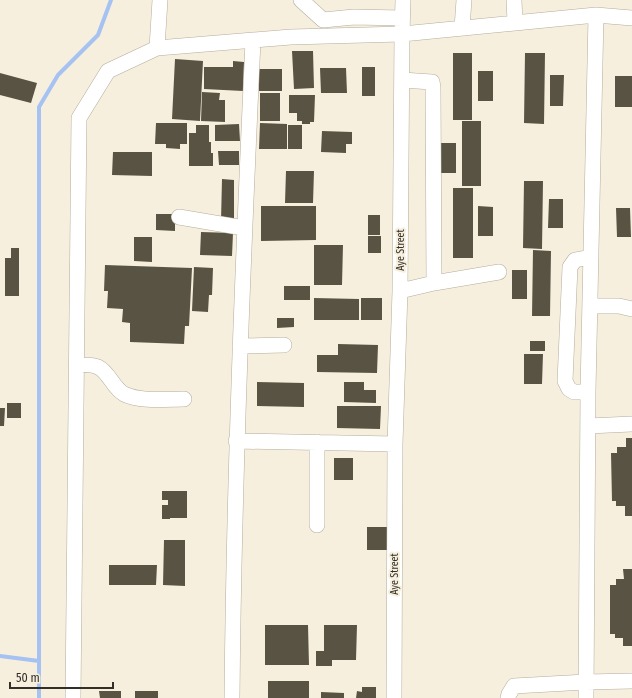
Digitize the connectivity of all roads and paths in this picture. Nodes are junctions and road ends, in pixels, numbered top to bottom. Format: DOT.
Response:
graph roads {
  1 [pos="160,0"];
  2 [pos="301,0"];
  3 [pos="403,0"];
  4 [pos="464,0"];
  5 [pos="514,0"];
  6 [pos="596,15"];
  7 [pos="402,18"];
  8 [pos="632,18"];
  9 [pos="514,22"];
  10 [pos="462,28"];
  11 [pos="402,34"];
  12 [pos="253,41"];
  13 [pos="157,48"];
  14 [pos="402,80"];
  15 [pos="179,217"];
  16 [pos="244,228"];
  17 [pos="591,257"];
  18 [pos="498,272"];
  19 [pos="434,284"];
  20 [pos="400,292"];
  21 [pos="632,309"];
  22 [pos="590,310"];
  23 [pos="568,314"];
  24 [pos="284,345"];
  25 [pos="240,346"];
  26 [pos="77,365"];
  27 [pos="588,392"];
  28 [pos="184,399"];
  29 [pos="632,424"];
  30 [pos="588,426"];
  31 [pos="236,441"];
  32 [pos="317,442"];
  33 [pos="395,444"];
  34 [pos="317,525"];
  35 [pos="632,681"];
  36 [pos="586,682"];
  37 [pos="73,698"];
  38 [pos="232,698"];
  39 [pos="394,698"];
  40 [pos="508,698"];
  41 [pos="586,698"];
  1 -- 13 [label="street"];
  2 -- 7 [label="street"];
  3 -- 7 [label="street, Aye Street"];
  4 -- 10 [label="street"];
  5 -- 9 [label="street"];
  6 -- 8 [label="street"];
  6 -- 9 [label="street"];
  6 -- 17 [label="street"];
  7 -- 11 [label="street, Aye Street"];
  9 -- 10 [label="street"];
  10 -- 11 [label="street"];
  11 -- 12 [label="street"];
  11 -- 14 [label="street, Aye Street"];
  12 -- 13 [label="street"];
  12 -- 16 [label="street"];
  13 -- 26 [label="street"];
  14 -- 19 [label="street"];
  14 -- 20 [label="street, Aye Street"];
  15 -- 16 [label="street"];
  16 -- 25 [label="street"];
  17 -- 22 [label="street"];
  17 -- 23 [label="street"];
  18 -- 19 [label="street"];
  19 -- 20 [label="street"];
  20 -- 33 [label="street, Aye Street"];
  21 -- 22 [label="street"];
  22 -- 23 [label="street"];
  22 -- 27 [label="street"];
  23 -- 27 [label="street"];
  24 -- 25 [label="street"];
  25 -- 31 [label="street"];
  26 -- 28 [label="street"];
  26 -- 37 [label="street"];
  27 -- 30 [label="street"];
  29 -- 30 [label="street"];
  30 -- 36 [label="street"];
  31 -- 32 [label="street"];
  31 -- 38 [label="street"];
  32 -- 33 [label="street"];
  32 -- 34 [label="street"];
  33 -- 39 [label="street, Aye Street"];
  35 -- 36 [label="street"];
  36 -- 40 [label="street"];
  36 -- 41 [label="street"];
}
